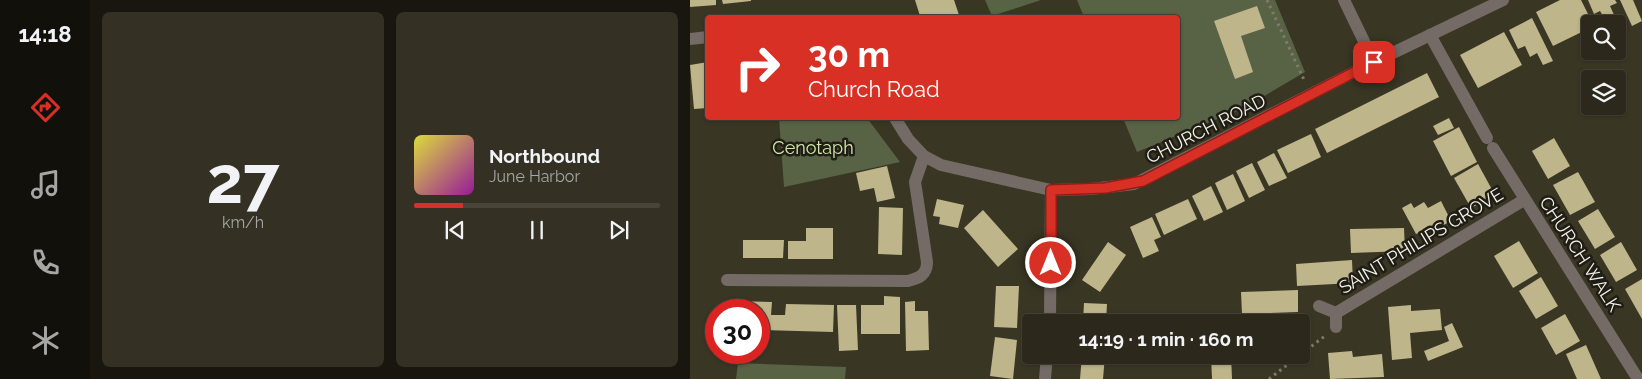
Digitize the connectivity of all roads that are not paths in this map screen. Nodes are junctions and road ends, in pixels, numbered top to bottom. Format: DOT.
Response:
graph roads {
  1 [pos="1344,0"];
  2 [pos="1503,0"];
  3 [pos="1430,35"];
  4 [pos="705,37"];
  5 [pos="690,39"];
  6 [pos="1374,62"];
  7 [pos="896,120"];
  8 [pos="924,156"];
  9 [pos="1051,190"];
  10 [pos="1524,200"];
  11 [pos="727,280"];
  12 [pos="1320,306"];
  13 [pos="1336,313"];
  14 [pos="1050,314"];
  15 [pos="1336,327"];
  16 [pos="1047,364"];
  17 [pos="1046,379"];
  18 [pos="1638,379"];
  1 -- 6 [label="street"];
  2 -- 3 [label="street, CHURCH ROAD"];
  3 -- 6 [label="street, CHURCH ROAD"];
  3 -- 10 [label="street, CHURCH WALK"];
  4 -- 5 [label="street"];
  6 -- 9 [label="street, CHURCH ROAD"];
  7 -- 8 [label="street, CHURCH ROAD"];
  8 -- 9 [label="street, CHURCH ROAD"];
  8 -- 11 [label="street"];
  9 -- 14 [label="street"];
  10 -- 13 [label="street, SAINT PHILIPS GROVE"];
  10 -- 18 [label="street, CHURCH WALK"];
  12 -- 13 [label="street, SAINT PHILIPS GROVE"];
  13 -- 15 [label="street, SAINT PHILIPS GROVE"];
  16 -- 17 [label="street"];
}
